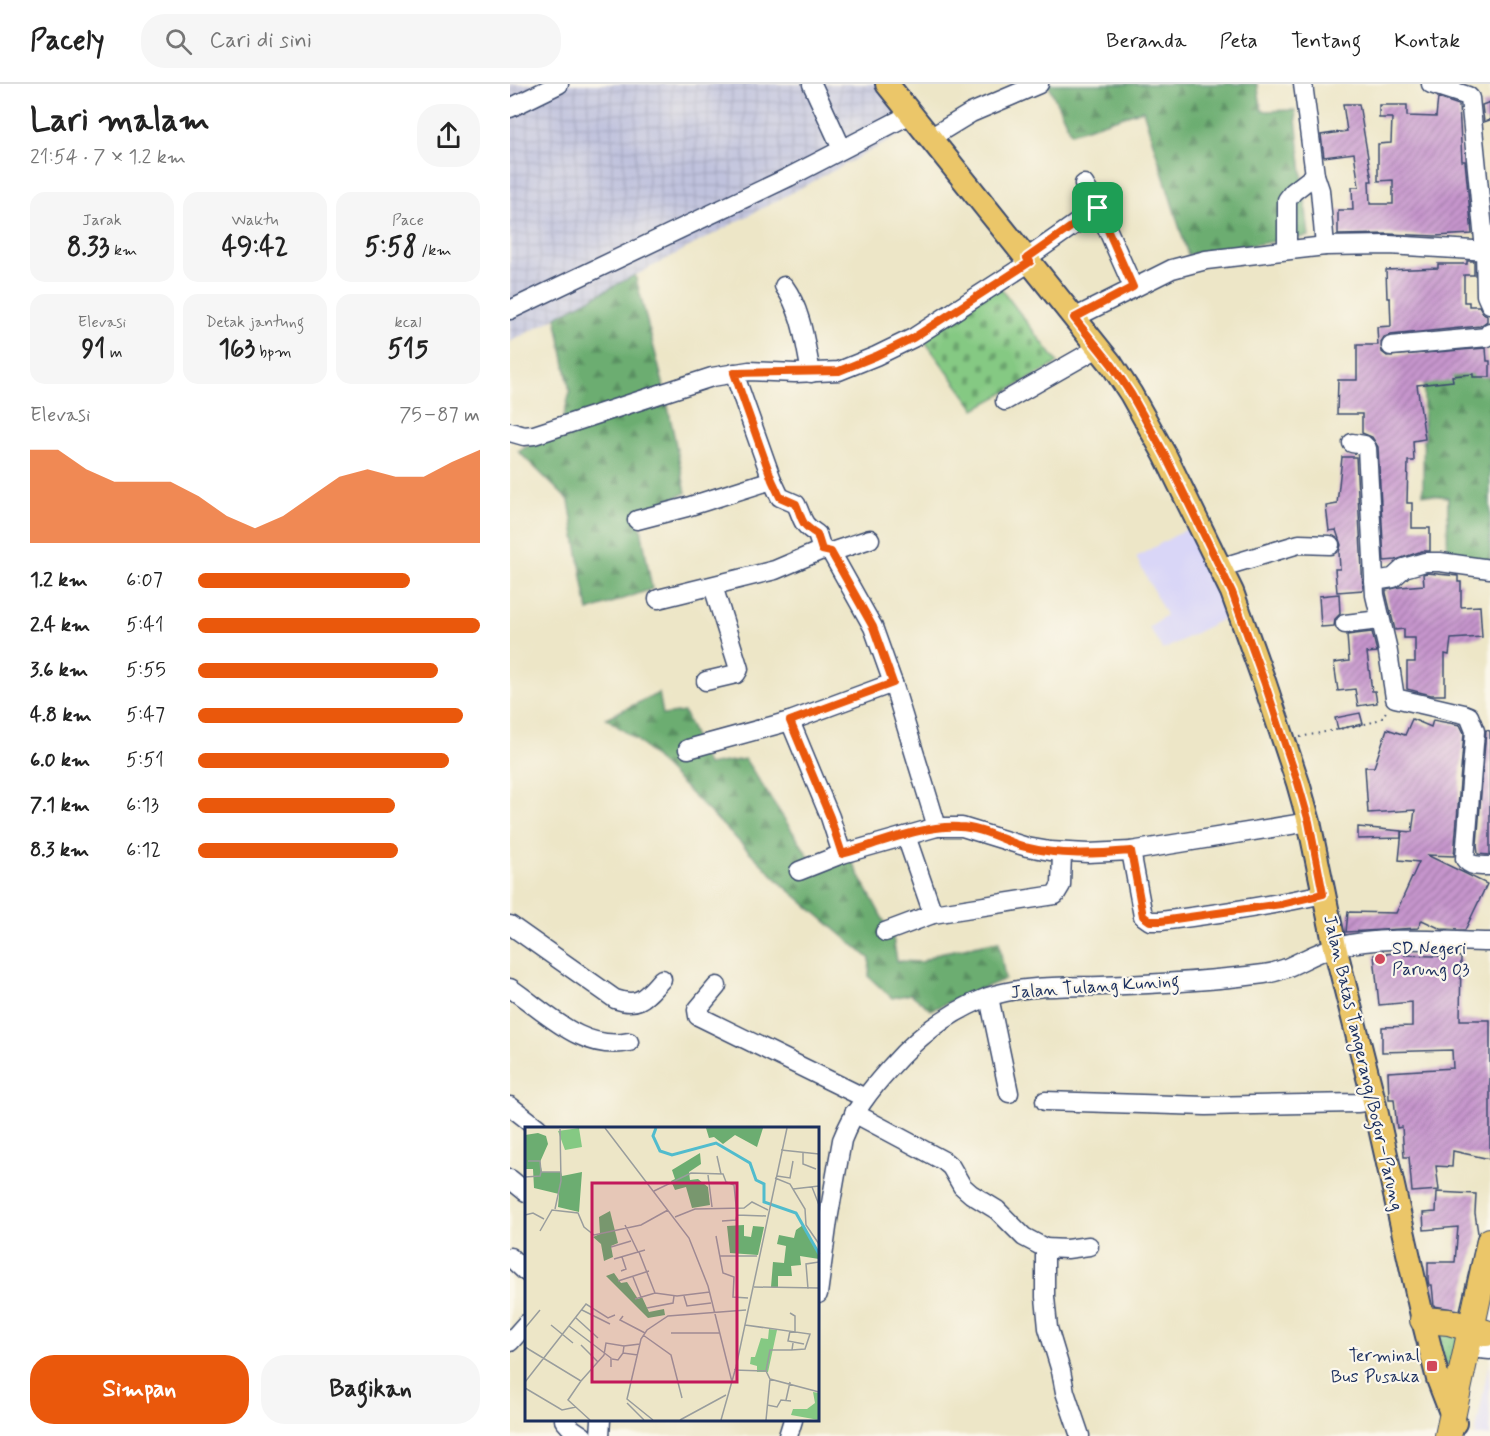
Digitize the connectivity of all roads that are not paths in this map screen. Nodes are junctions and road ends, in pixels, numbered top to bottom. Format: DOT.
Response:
graph roads {
  1 [pos="559,84"];
  2 [pos="812,84"];
  3 [pos="887,84"];
  4 [pos="1039,84"];
  5 [pos="1303,84"];
  6 [pos="1431,84"];
  7 [pos="510,108"];
  8 [pos="911,114"];
  9 [pos="930,138"];
  10 [pos="842,150"];
  11 [pos="1315,175"];
  12 [pos="1084,184"];
  13 [pos="1098,208"];
  14 [pos="1325,246"];
  15 [pos="1287,250"];
  16 [pos="1488,250"];
  17 [pos="1029,260"];
  18 [pos="784,286"];
  19 [pos="1133,287"];
  20 [pos="1490,304"];
  21 [pos="510,310"];
  22 [pos="1074,318"];
  23 [pos="1490,332"];
  24 [pos="1391,346"];
  25 [pos="1098,348"];
  26 [pos="734,373"];
  27 [pos="811,373"];
  28 [pos="1005,401"];
  29 [pos="510,432"];
  30 [pos="1352,442"];
  31 [pos="772,480"];
  32 [pos="637,520"];
  33 [pos="870,539"];
  34 [pos="1330,545"];
  35 [pos="827,551"];
  36 [pos="1219,568"];
  37 [pos="1490,569"];
  38 [pos="1374,581"];
  39 [pos="713,586"];
  40 [pos="658,599"];
  41 [pos="1380,620"];
  42 [pos="1345,624"];
  43 [pos="706,681"];
  44 [pos="893,683"];
  45 [pos="790,721"];
  46 [pos="688,749"];
  47 [pos="1309,822"];
  48 [pos="937,827"];
  49 [pos="906,836"];
  50 [pos="1131,851"];
  51 [pos="1062,852"];
  52 [pos="842,854"];
  53 [pos="1490,866"];
  54 [pos="799,871"];
  55 [pos="1323,894"];
  56 [pos="933,914"];
  57 [pos="510,925"];
  58 [pos="885,932"];
  59 [pos="1490,942"];
  60 [pos="1335,947"];
  61 [pos="662,979"];
  62 [pos="717,986"];
  63 [pos="510,988"];
  64 [pos="989,997"];
  65 [pos="629,1042"];
  66 [pos="1009,1093"];
  67 [pos="865,1098"];
  68 [pos="1046,1101"];
  69 [pos="1374,1101"];
  70 [pos="510,1106"];
  71 [pos="854,1113"];
  72 [pos="537,1127"];
  73 [pos="819,1171"];
  74 [pos="836,1174"];
  75 [pos="510,1179"];
  76 [pos="525,1191"];
  77 [pos="1490,1241"];
  78 [pos="1089,1246"];
  79 [pos="1046,1248"];
  80 [pos="821,1253"];
  81 [pos="510,1257"];
  82 [pos="525,1271"];
  83 [pos="819,1280"];
  84 [pos="1423,1320"];
  85 [pos="525,1325"];
  86 [pos="1482,1338"];
  87 [pos="510,1342"];
  88 [pos="566,1421"];
  89 [pos="601,1421"];
  90 [pos="792,1421"];
  91 [pos="1456,1432"];
  92 [pos="584,1436"];
  93 [pos="600,1436"];
  94 [pos="788,1436"];
  95 [pos="1080,1436"];
  1 -- 7 [label="street"];
  2 -- 10 [label="street"];
  3 -- 8 [label="main road, Jalan Batas Tangerang/Bogor–Parung"];
  4 -- 9 [label="street"];
  5 -- 11 [label="street"];
  6 -- 16 [label="street"];
  8 -- 9 [label="main road, Jalan Batas Tangerang/Bogor–Parung"];
  8 -- 10 [label="street"];
  9 -- 17 [label="main road, Jalan Batas Tangerang/Bogor–Parung"];
  10 -- 21 [label="street"];
  11 -- 14 [label="street"];
  11 -- 15 [label="street"];
  12 -- 13 [label="street"];
  13 -- 17 [label="street"];
  13 -- 19 [label="street"];
  14 -- 15 [label="street"];
  14 -- 16 [label="street"];
  15 -- 19 [label="street"];
  16 -- 20 [label="street"];
  17 -- 22 [label="main road, Jalan Batas Tangerang/Bogor–Parung"];
  17 -- 27 [label="street"];
  18 -- 27 [label="street"];
  19 -- 22 [label="street"];
  22 -- 25 [label="main road, Jalan Batas Tangerang/Bogor–Parung"];
  23 -- 24 [label="street"];
  25 -- 28 [label="street"];
  25 -- 36 [label="main road, Jalan Batas Tangerang/Bogor–Parung"];
  26 -- 27 [label="street"];
  26 -- 29 [label="street"];
  26 -- 31 [label="street"];
  30 -- 38 [label="street"];
  31 -- 32 [label="street"];
  31 -- 35 [label="street"];
  33 -- 35 [label="street"];
  34 -- 36 [label="street"];
  35 -- 39 [label="street"];
  35 -- 44 [label="street"];
  36 -- 47 [label="main road, Jalan Batas Tangerang/Bogor–Parung"];
  37 -- 38 [label="street"];
  38 -- 41 [label="street"];
  39 -- 40 [label="street"];
  39 -- 43 [label="street"];
  41 -- 42 [label="street"];
  41 -- 53 [label="street"];
  44 -- 45 [label="street"];
  44 -- 48 [label="street"];
  45 -- 46 [label="street"];
  45 -- 52 [label="street"];
  47 -- 50 [label="street"];
  47 -- 55 [label="main road, Jalan Batas Tangerang/Bogor–Parung"];
  48 -- 49 [label="street"];
  48 -- 51 [label="street"];
  49 -- 52 [label="street"];
  49 -- 56 [label="street"];
  50 -- 51 [label="street"];
  50 -- 55 [label="street"];
  51 -- 56 [label="street"];
  52 -- 54 [label="street"];
  55 -- 60 [label="main road, Jalan Batas Tangerang/Bogor–Parung"];
  56 -- 58 [label="street"];
  57 -- 61 [label="street"];
  59 -- 60 [label="street, Jalan Tulang Kuning"];
  60 -- 64 [label="street, Jalan Tulang Kuning"];
  60 -- 69 [label="main road, Jalan Batas Tangerang/Bogor–Parung"];
  62 -- 67 [label="street"];
  63 -- 65 [label="street"];
  64 -- 66 [label="street"];
  64 -- 67 [label="street, Jalan Tulang Kuning"];
  67 -- 71 [label="street, Jalan Tulang Kuning"];
  68 -- 69 [label="street"];
  69 -- 84 [label="main road, Jalan Batas Tangerang/Bogor–Parung"];
  70 -- 72 [label="street"];
  71 -- 74 [label="street, Jalan Tulang Kuning"];
  71 -- 79 [label="street"];
  73 -- 74 [label="street"];
  74 -- 80 [label="street, Jalan Tulang Kuning"];
  75 -- 76 [label="street"];
  77 -- 86 [label="highway"];
  78 -- 79 [label="street"];
  79 -- 95 [label="street"];
  80 -- 83 [label="street, Jalan Tulang Kuning"];
  81 -- 82 [label="street"];
  84 -- 86 [label="highway"];
  84 -- 91 [label="main road, Jalan Batas Tangerang/Bogor–Parung"];
  85 -- 87 [label="street"];
  86 -- 91 [label="highway"];
  88 -- 92 [label="street"];
  89 -- 93 [label="street"];
  90 -- 94 [label="street"];
}
